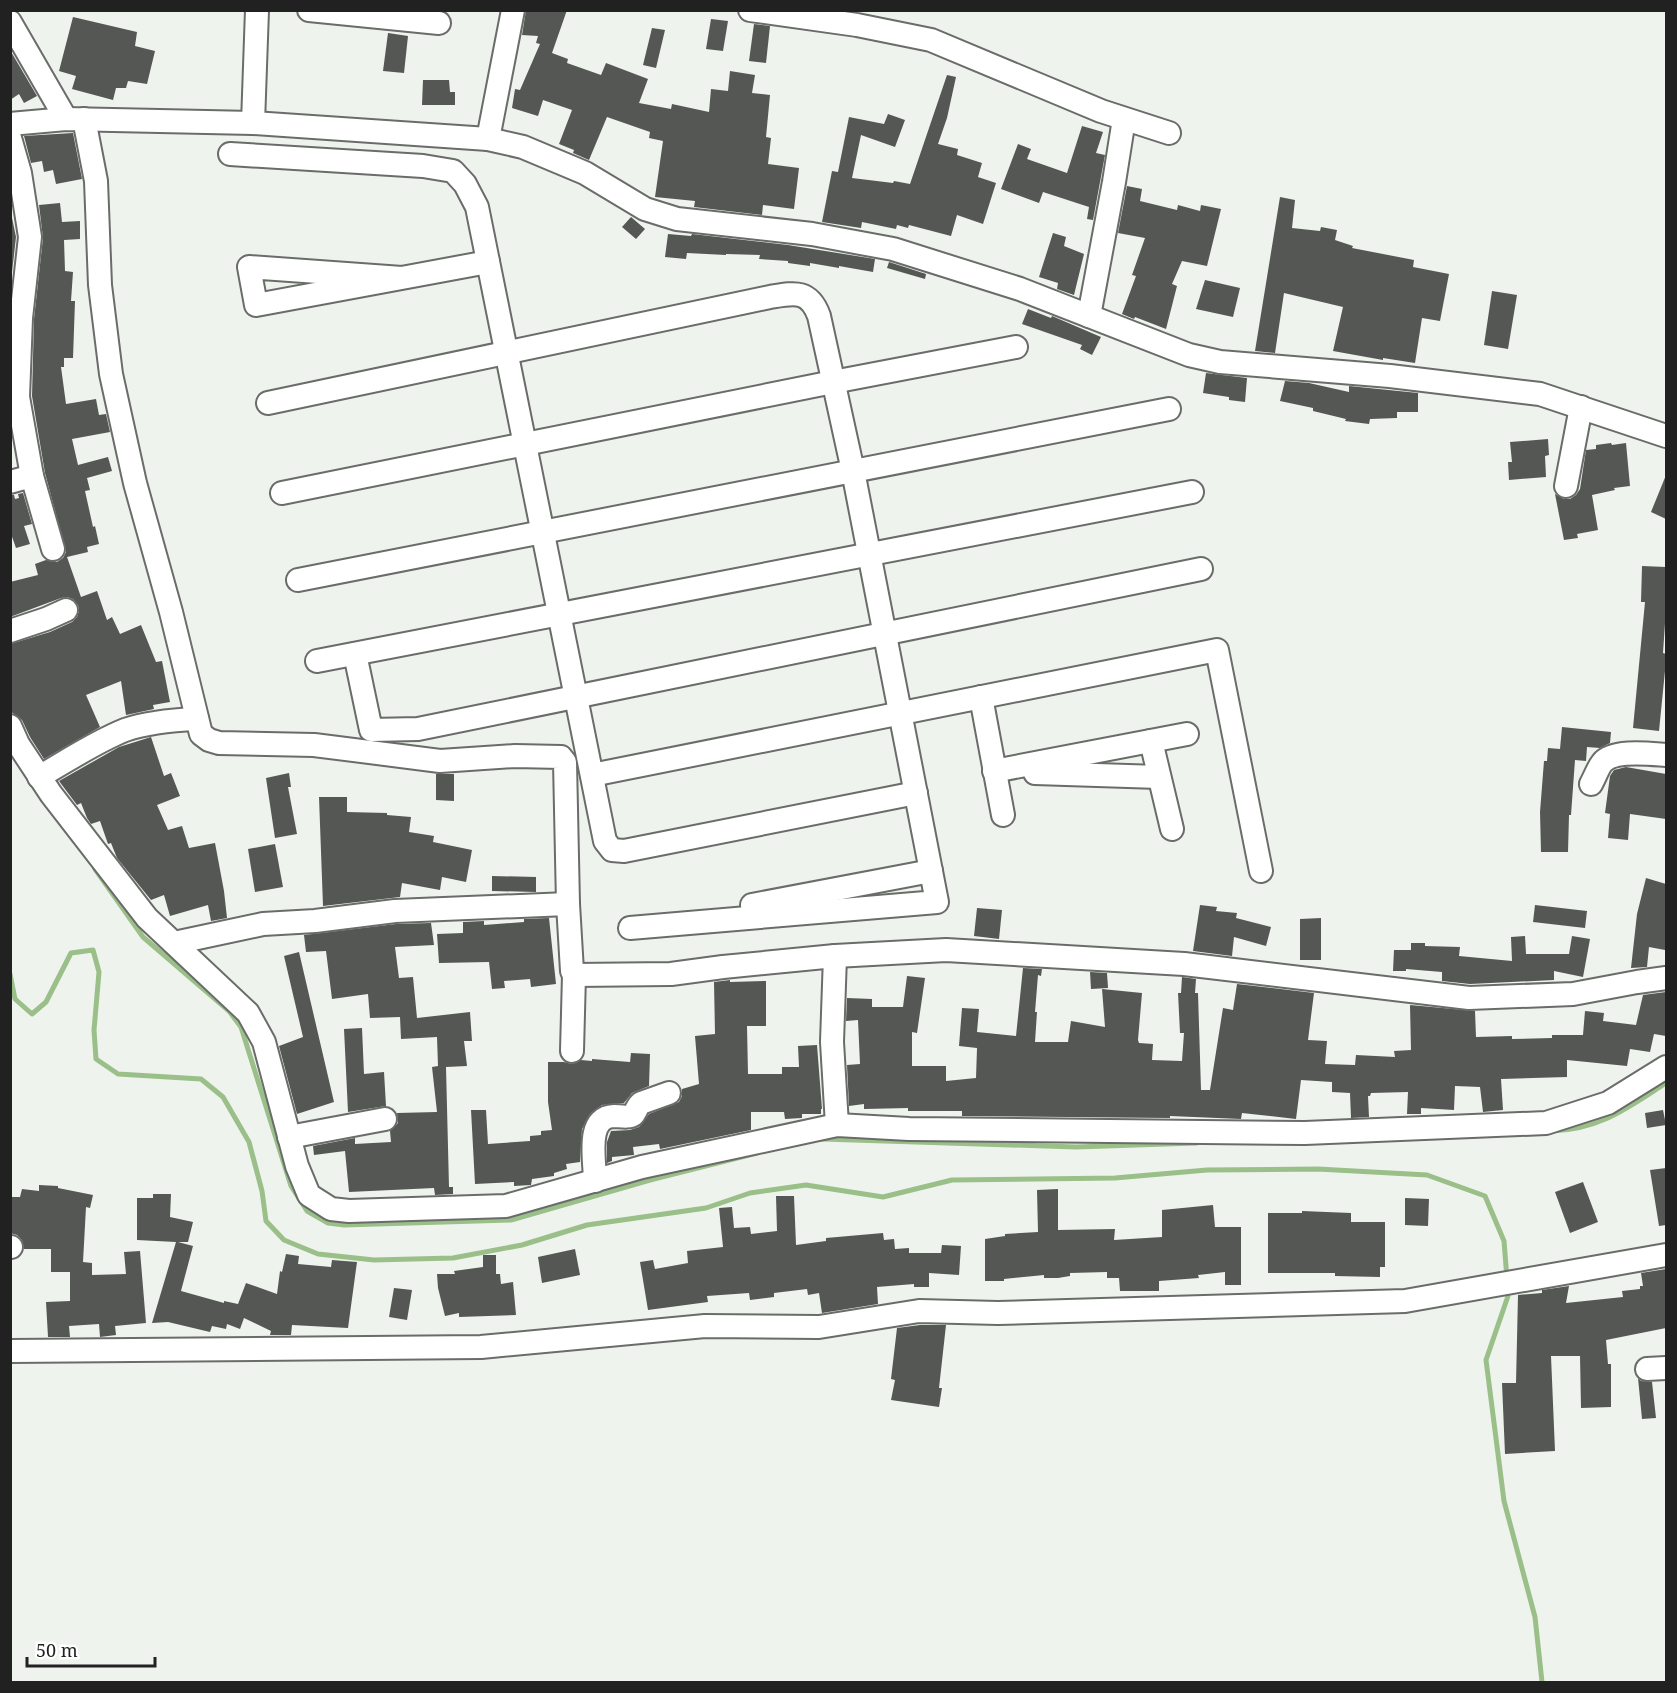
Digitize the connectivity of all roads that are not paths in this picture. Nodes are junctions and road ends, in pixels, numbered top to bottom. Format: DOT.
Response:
graph roads {
  1 [pos="257,10"];
  2 [pos="309,10"];
  3 [pos="513,10"];
  4 [pos="750,10"];
  5 [pos="10,22"];
  6 [pos="439,23"];
  7 [pos="1124,118"];
  8 [pos="75,119"];
  9 [pos="253,123"];
  10 [pos="10,124"];
  11 [pos="354,129"];
  12 [pos="1169,133"];
  13 [pos="10,138"];
  14 [pos="488,139"];
  15 [pos="230,154"];
  16 [pos="353,161"];
  17 [pos="488,262"];
  18 [pos="402,278"];
  19 [pos="1089,316"];
  20 [pos="1016,347"];
  21 [pos="507,354"];
  22 [pos="833,382"];
  23 [pos="268,403"];
  24 [pos="1581,407"];
  25 [pos="1169,409"];
  26 [pos="1666,436"];
  27 [pos="525,444"];
  28 [pos="853,471"];
  29 [pos="21,479"];
  30 [pos="1566,486"];
  31 [pos="1192,492"];
  32 [pos="282,493"];
  33 [pos="543,532"];
  34 [pos="53,549"];
  35 [pos="869,555"];
  36 [pos="1201,569"];
  37 [pos="298,580"];
  38 [pos="66,610"];
  39 [pos="559,614"];
  40 [pos="10,631"];
  41 [pos="885,634"];
  42 [pos="355,654"];
  43 [pos="317,661"];
  44 [pos="576,697"];
  45 [pos="981,697"];
  46 [pos="900,713"];
  47 [pos="197,719"];
  48 [pos="10,726"];
  49 [pos="1187,734"];
  50 [pos="1151,741"];
  51 [pos="1666,755"];
  52 [pos="994,771"];
  53 [pos="592,775"];
  54 [pos="39,777"];
  55 [pos="1159,777"];
  56 [pos="1591,783"];
  57 [pos="916,793"];
  58 [pos="1003,816"];
  59 [pos="1172,829"];
  60 [pos="931,871"];
  61 [pos="1261,872"];
  62 [pos="568,904"];
  63 [pos="174,943"];
  64 [pos="835,957"];
  65 [pos="574,975"];
  66 [pos="1666,978"];
  67 [pos="572,1051"];
  68 [pos="1666,1066"];
  69 [pos="669,1093"];
  70 [pos="385,1119"];
  71 [pos="837,1125"];
  72 [pos="289,1137"];
  73 [pos="595,1181"];
  74 [pos="1666,1255"];
  75 [pos="10,1351"];
  1 -- 9 [label="street"];
  2 -- 6 [label="street"];
  3 -- 14 [label="street"];
  4 -- 7 [label="street"];
  5 -- 8 [label="street"];
  7 -- 12 [label="street"];
  7 -- 19 [label="street"];
  8 -- 9 [label="street"];
  8 -- 10 [label="street"];
  8 -- 47 [label="street"];
  9 -- 11 [label="street"];
  11 -- 14 [label="street"];
  11 -- 16 [label="street"];
  13 -- 29 [label="street"];
  14 -- 19 [label="street"];
  15 -- 16 [label="street"];
  16 -- 17 [label="street"];
  17 -- 18 [label="street"];
  17 -- 21 [label="street"];
  18 -- 18 [label="street"];
  19 -- 24 [label="street"];
  20 -- 22 [label="street"];
  21 -- 22 [label="street"];
  21 -- 23 [label="street"];
  21 -- 27 [label="street"];
  22 -- 27 [label="street"];
  22 -- 28 [label="street"];
  24 -- 26 [label="street"];
  24 -- 30 [label="street"];
  25 -- 28 [label="street"];
  27 -- 32 [label="street"];
  27 -- 33 [label="street"];
  28 -- 33 [label="street"];
  28 -- 35 [label="street"];
  29 -- 34 [label="street"];
  31 -- 35 [label="street"];
  33 -- 37 [label="street"];
  33 -- 39 [label="street"];
  35 -- 39 [label="street"];
  35 -- 41 [label="street"];
  36 -- 41 [label="street"];
  38 -- 40 [label="street"];
  39 -- 42 [label="street"];
  39 -- 44 [label="street"];
  41 -- 44 [label="street"];
  41 -- 46 [label="street"];
  42 -- 43 [label="street"];
  42 -- 44 [label="street"];
  44 -- 53 [label="street"];
  45 -- 46 [label="street"];
  45 -- 52 [label="street"];
  45 -- 61 [label="street"];
  46 -- 53 [label="street"];
  46 -- 57 [label="street"];
  47 -- 54 [label="street"];
  47 -- 62 [label="street"];
  48 -- 54 [label="street"];
  49 -- 50 [label="street"];
  50 -- 52 [label="street"];
  50 -- 55 [label="street"];
  51 -- 56 [label="street"];
  52 -- 55 [label="street"];
  52 -- 58 [label="street"];
  53 -- 57 [label="street"];
  54 -- 63 [label="street"];
  55 -- 59 [label="street"];
  57 -- 60 [label="street"];
  60 -- 60 [label="street"];
  62 -- 63 [label="street"];
  62 -- 65 [label="street"];
  63 -- 72 [label="street"];
  64 -- 65 [label="street"];
  64 -- 66 [label="street"];
  64 -- 71 [label="street"];
  65 -- 67 [label="street"];
  68 -- 71 [label="street"];
  69 -- 73 [label="street"];
  70 -- 72 [label="street"];
  71 -- 73 [label="street"];
  72 -- 73 [label="street"];
  74 -- 75 [label="street"];
}
